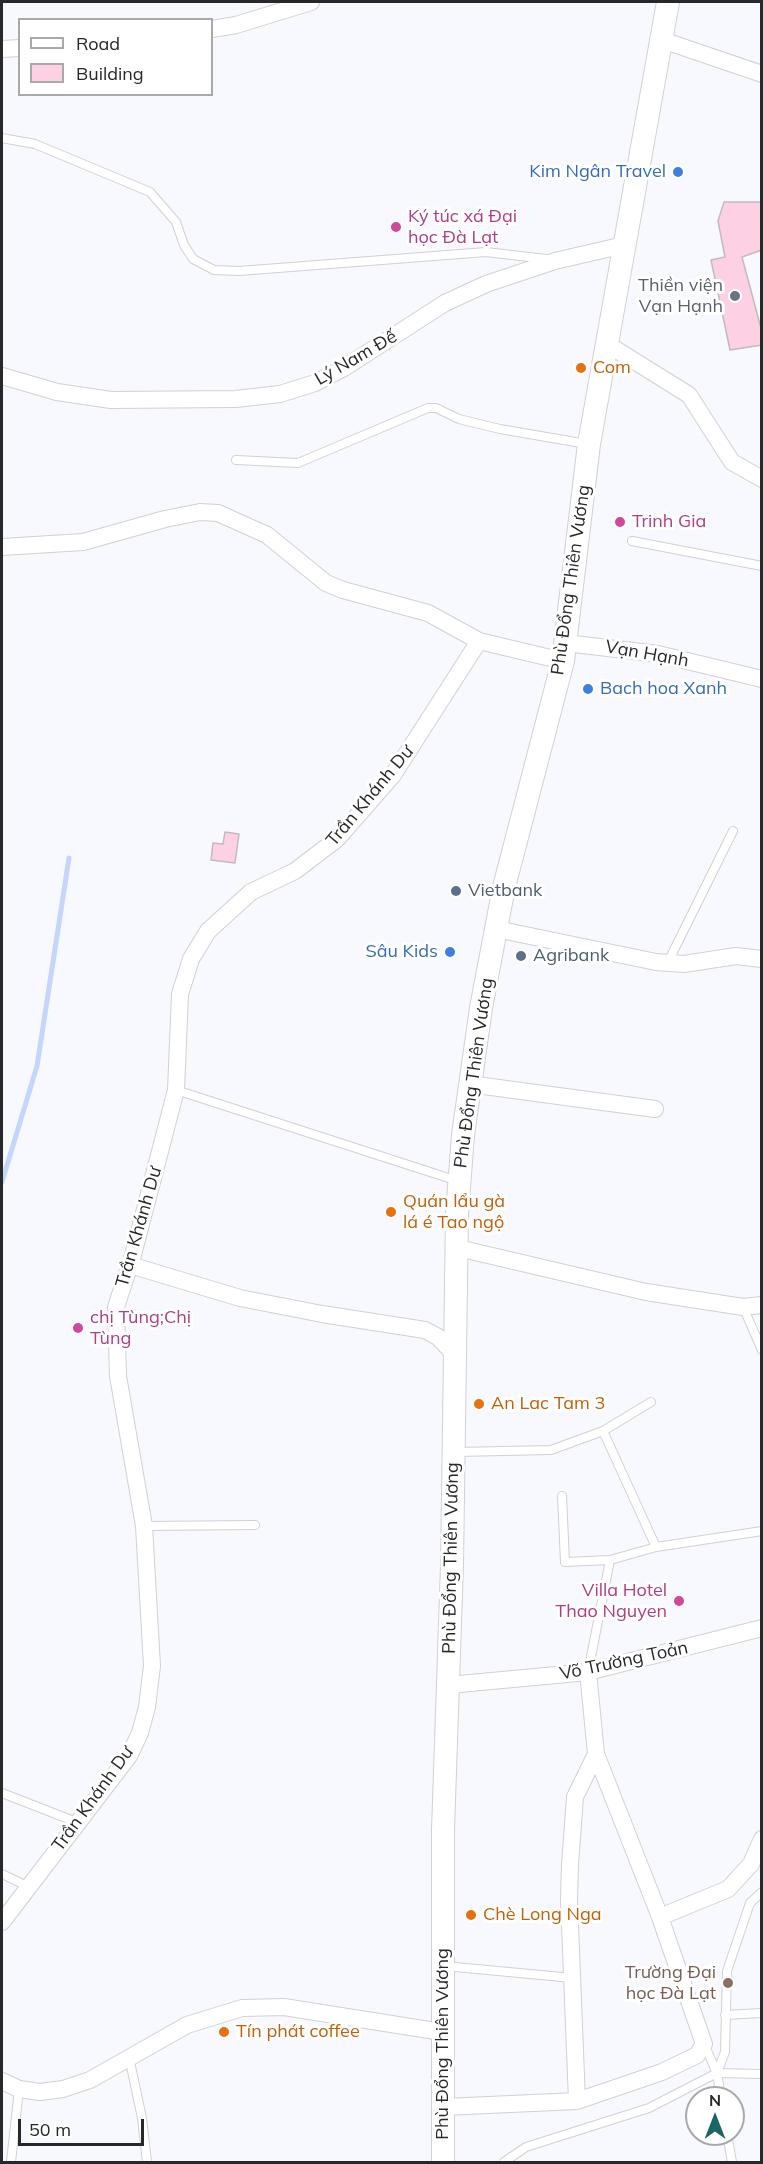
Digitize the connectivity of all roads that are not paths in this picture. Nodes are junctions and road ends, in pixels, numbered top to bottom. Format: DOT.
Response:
graph roads {
  1 [pos="311,2"];
  2 [pos="668,2"];
  3 [pos="213,29"];
  4 [pos="662,40"];
  5 [pos="18,48"];
  6 [pos="2,49"];
  7 [pos="762,74"];
  8 [pos="2,138"];
  9 [pos="624,245"];
  10 [pos="555,261"];
  11 [pos="607,344"];
  12 [pos="2,376"];
  13 [pos="589,444"];
  14 [pos="236,460"];
  15 [pos="762,479"];
  16 [pos="632,541"];
  17 [pos="2,547"];
  18 [pos="762,566"];
  19 [pos="479,641"];
  20 [pos="564,652"];
  21 [pos="762,679"];
  22 [pos="733,831"];
  23 [pos="496,929"];
  24 [pos="762,959"];
  25 [pos="668,963"];
  26 [pos="470,1084"];
  27 [pos="176,1089"];
  28 [pos="655,1108"];
  29 [pos="459,1181"];
  30 [pos="458,1248"];
  31 [pos="130,1265"];
  32 [pos="762,1305"];
  33 [pos="743,1307"];
  34 [pos="762,1350"];
  35 [pos="455,1355"];
  36 [pos="651,1402"];
  37 [pos="603,1431"];
  38 [pos="452,1452"];
  39 [pos="562,1496"];
  40 [pos="255,1525"];
  41 [pos="144,1527"];
  42 [pos="762,1532"];
  43 [pos="656,1547"];
  44 [pos="610,1560"];
  45 [pos="762,1628"];
  46 [pos="588,1672"];
  47 [pos="448,1685"];
  48 [pos="596,1754"];
  49 [pos="2,1793"];
  50 [pos="79,1823"];
  51 [pos="762,1839"];
  52 [pos="2,1874"];
  53 [pos="27,1886"];
  54 [pos="762,1892"];
  55 [pos="660,1917"];
  56 [pos="2,1922"];
  57 [pos="444,1966"];
  58 [pos="573,1978"];
  59 [pos="762,2013"];
  60 [pos="725,2014"];
  61 [pos="442,2032"];
  62 [pos="704,2044"];
  63 [pos="129,2056"];
  64 [pos="717,2073"];
  65 [pos="762,2074"];
  66 [pos="2,2081"];
  67 [pos="719,2086"];
  68 [pos="19,2089"];
  69 [pos="577,2101"];
  70 [pos="444,2107"];
  71 [pos="729,2146"];
  72 [pos="11,2163"];
  73 [pos="147,2163"];
  74 [pos="443,2163"];
  75 [pos="504,2163"];
  76 [pos="732,2163"];
  1 -- 3 [label="street"];
  2 -- 4 [label="main road, Phù Đổng Thiên Vương"];
  4 -- 7 [label="street"];
  4 -- 9 [label="main road, Phù Đổng Thiên Vương"];
  5 -- 6 [label="street"];
  8 -- 10 [label="lane"];
  9 -- 10 [label="street, Lý Nam Đế"];
  9 -- 11 [label="main road, Phù Đổng Thiên Vương"];
  10 -- 12 [label="street, Lý Nam Đế"];
  11 -- 13 [label="main road, Phù Đổng Thiên Vương"];
  11 -- 15 [label="street"];
  13 -- 14 [label="lane"];
  13 -- 20 [label="main road, Phù Đổng Thiên Vương"];
  16 -- 18 [label="lane"];
  17 -- 19 [label="street"];
  19 -- 20 [label="street"];
  19 -- 27 [label="street, Trần Khánh Dư"];
  20 -- 21 [label="street, Vạn Hạnh"];
  20 -- 23 [label="main road, Phù Đổng Thiên Vương"];
  22 -- 25 [label="lane"];
  23 -- 25 [label="street"];
  23 -- 26 [label="main road, Phù Đổng Thiên Vương"];
  24 -- 25 [label="street"];
  26 -- 28 [label="street"];
  26 -- 29 [label="main road, Phù Đổng Thiên Vương"];
  27 -- 29 [label="lane"];
  27 -- 31 [label="street, Trần Khánh Dư"];
  29 -- 30 [label="main road, Phù Đổng Thiên Vương"];
  30 -- 33 [label="street"];
  30 -- 35 [label="main road, Phù Đổng Thiên Vương"];
  31 -- 35 [label="street"];
  31 -- 41 [label="street, Trần Khánh Dư"];
  32 -- 33 [label="street"];
  33 -- 34 [label="lane"];
  35 -- 38 [label="main road, Phù Đổng Thiên Vương"];
  36 -- 37 [label="lane"];
  37 -- 38 [label="lane"];
  37 -- 43 [label="lane"];
  38 -- 47 [label="main road, Phù Đổng Thiên Vương"];
  39 -- 44 [label="lane"];
  40 -- 41 [label="lane"];
  41 -- 50 [label="street, Trần Khánh Dư"];
  42 -- 43 [label="lane"];
  43 -- 44 [label="lane"];
  44 -- 46 [label="lane"];
  45 -- 46 [label="street, Võ Trường Toản"];
  46 -- 47 [label="street, Võ Trường Toản"];
  46 -- 48 [label="street"];
  47 -- 57 [label="main road, Phù Đổng Thiên Vương"];
  48 -- 55 [label="street"];
  48 -- 58 [label="street"];
  49 -- 50 [label="lane"];
  50 -- 53 [label="street, Trần Khánh Dư"];
  51 -- 55 [label="street"];
  52 -- 53 [label="lane"];
  53 -- 56 [label="street, Trần Khánh Dư"];
  54 -- 60 [label="lane"];
  55 -- 62 [label="street"];
  57 -- 58 [label="lane"];
  57 -- 61 [label="main road, Phù Đổng Thiên Vương"];
  58 -- 69 [label="street"];
  59 -- 60 [label="lane"];
  60 -- 64 [label="lane"];
  61 -- 63 [label="street"];
  61 -- 70 [label="main road, Phù Đổng Thiên Vương"];
  62 -- 64 [label="lane"];
  62 -- 69 [label="street"];
  63 -- 68 [label="street"];
  63 -- 73 [label="lane"];
  64 -- 65 [label="lane"];
  64 -- 67 [label="lane"];
  64 -- 75 [label="lane"];
  66 -- 68 [label="street"];
  68 -- 72 [label="lane"];
  69 -- 70 [label="street"];
  70 -- 74 [label="main road, Phù Đổng Thiên Vương"];
  71 -- 76 [label="lane"];
}
